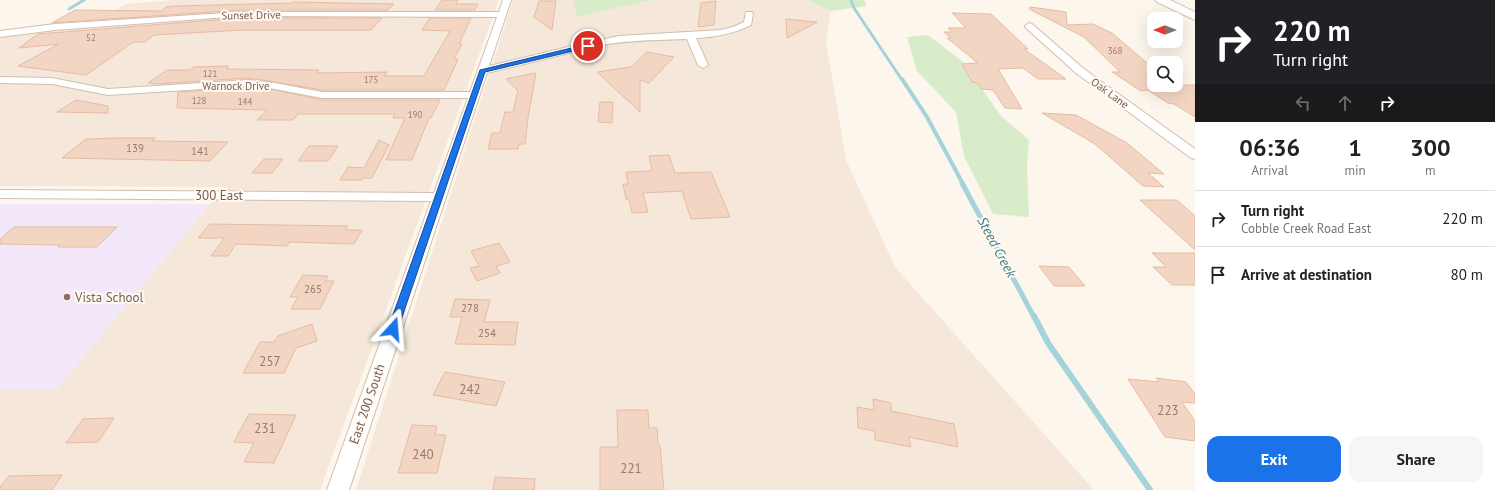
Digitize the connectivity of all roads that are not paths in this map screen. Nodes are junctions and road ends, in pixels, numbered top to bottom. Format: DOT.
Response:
graph roads {
  1 [pos="507,0"];
  2 [pos="1161,0"];
  3 [pos="749,14"];
  4 [pos="502,15"];
  5 [pos="1195,16"];
  6 [pos="1029,26"];
  7 [pos="0,34"];
  8 [pos="690,35"];
  9 [pos="703,65"];
  10 [pos="482,71"];
  11 [pos="0,80"];
  12 [pos="473,95"];
  13 [pos="1195,155"];
  14 [pos="0,194"];
  15 [pos="438,197"];
  16 [pos="338,490"];
  1 -- 4 [label="street, East 200 South"];
  2 -- 5 [label="street"];
  3 -- 8 [label="street"];
  4 -- 7 [label="street, Sunset Drive"];
  4 -- 10 [label="street, East 200 South"];
  6 -- 13 [label="street, Oak Lane"];
  8 -- 9 [label="street"];
  8 -- 10 [label="street"];
  10 -- 12 [label="street, East 200 South"];
  11 -- 12 [label="street, Warnock Drive"];
  12 -- 15 [label="street, East 200 South"];
  14 -- 15 [label="street, 300 East"];
  15 -- 16 [label="street, East 200 South"];
}
